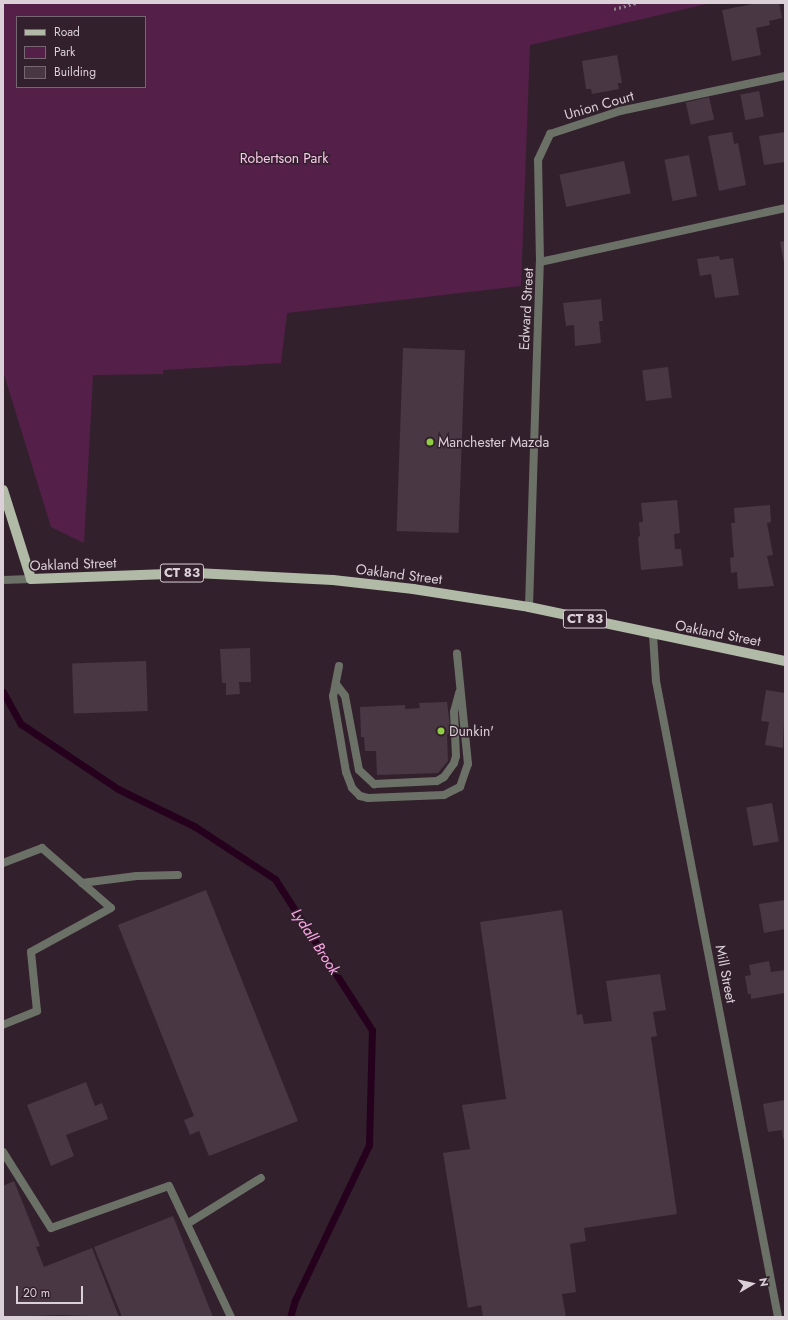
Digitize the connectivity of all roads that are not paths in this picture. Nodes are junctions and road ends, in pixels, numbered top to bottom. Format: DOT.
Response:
graph roads {
  1 [pos="785,76"];
  2 [pos="785,208"];
  3 [pos="540,262"];
  4 [pos="3,490"];
  5 [pos="3,580"];
  6 [pos="31,580"];
  7 [pos="529,607"];
  8 [pos="653,635"];
  9 [pos="457,654"];
  10 [pos="785,661"];
  11 [pos="339,666"];
  12 [pos="336,684"];
  13 [pos="460,688"];
  14 [pos="3,864"];
  15 [pos="178,875"];
  16 [pos="82,883"];
  17 [pos="3,1025"];
  18 [pos="3,1152"];
  19 [pos="261,1178"];
  20 [pos="187,1224"];
  21 [pos="231,1317"];
  22 [pos="778,1317"];
  1 -- 3 [label="street, Union Court"];
  2 -- 3 [label="street, Edward Street"];
  3 -- 7 [label="street, Edward Street"];
  4 -- 6 [label="main road"];
  5 -- 6 [label="street, Oakland Street"];
  6 -- 7 [label="main road, Oakland Street / CT 83"];
  7 -- 8 [label="main road, Oakland Street / CT 83"];
  8 -- 10 [label="main road, Oakland Street / CT 83"];
  8 -- 22 [label="street, Mill Street"];
  9 -- 13 [label="street"];
  11 -- 12 [label="street"];
  12 -- 13 [label="street"];
  12 -- 13 [label="street"];
  14 -- 16 [label="street"];
  15 -- 16 [label="street"];
  16 -- 17 [label="street"];
  18 -- 20 [label="street"];
  19 -- 20 [label="street"];
  20 -- 21 [label="street"];
}
